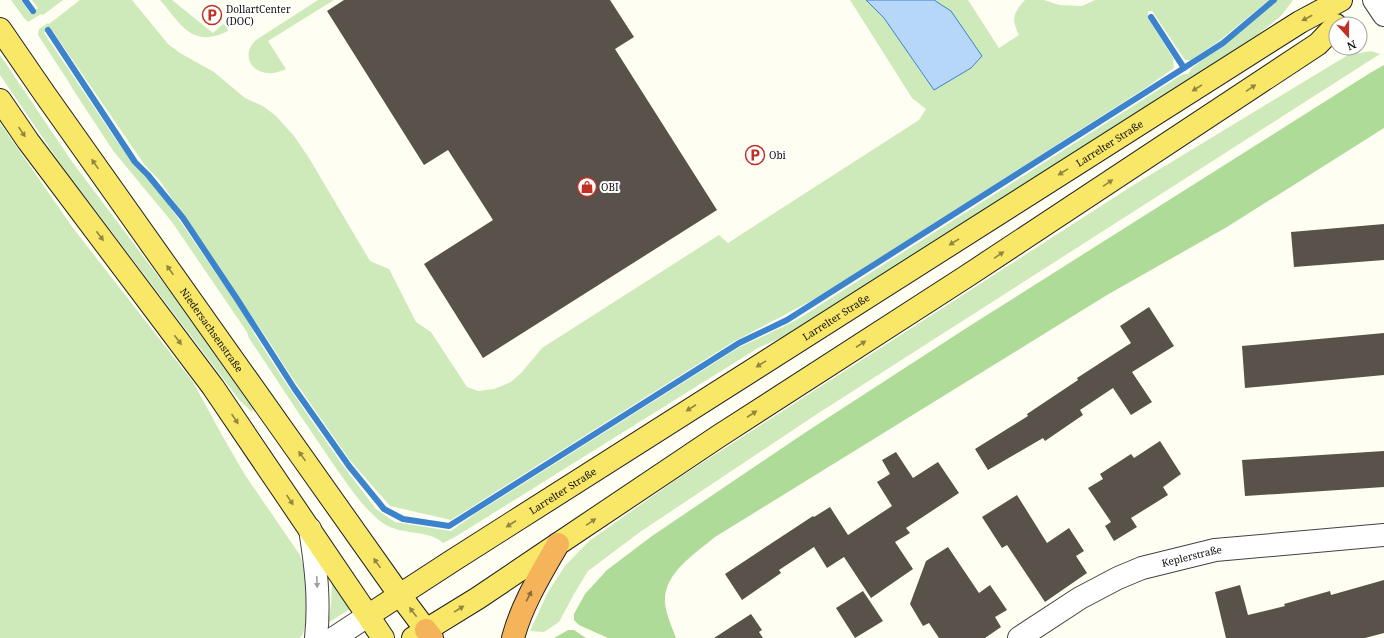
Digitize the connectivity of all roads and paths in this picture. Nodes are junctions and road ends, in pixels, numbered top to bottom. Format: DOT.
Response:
graph roads {
  1 [pos="1341,0"];
  2 [pos="1356,0"];
  3 [pos="1374,0"];
  4 [pos="1384,15"];
  5 [pos="1343,16"];
  6 [pos="0,29"];
  7 [pos="1328,33"];
  8 [pos="0,100"];
  9 [pos="310,529"];
  10 [pos="1384,535"];
  11 [pos="558,544"];
  12 [pos="399,594"];
  13 [pos="369,616"];
  14 [pos="424,635"];
  15 [pos="316,638"];
  16 [pos="334,638"];
  17 [pos="383,638"];
  18 [pos="513,638"];
  19 [pos="1019,638"];
  1 -- 12 [label="main road, Larrelter Straße, one-way"];
  2 -- 5 [label="main road"];
  3 -- 4 [label="street"];
  12 -- 6 [label="main road, Niedersachsenstraße, one-way"];
  11 -- 7 [label="main road, one-way"];
  8 -- 9 [label="main road, one-way"];
  9 -- 13 [label="main road"];
  9 -- 15 [label="street, one-way"];
  10 -- 19 [label="street, Keplerstraße"];
  14 -- 11 [label="main road, one-way"];
  18 -- 11 [label="highway, one-way"];
  12 -- 13 [label="main road, Larrelter Straße"];
  14 -- 12 [label="main road, Niedersachsenstraße, one-way"];
  13 -- 16 [label="street, Larrelter Straße"];
  13 -- 17 [label="main road"];
}
